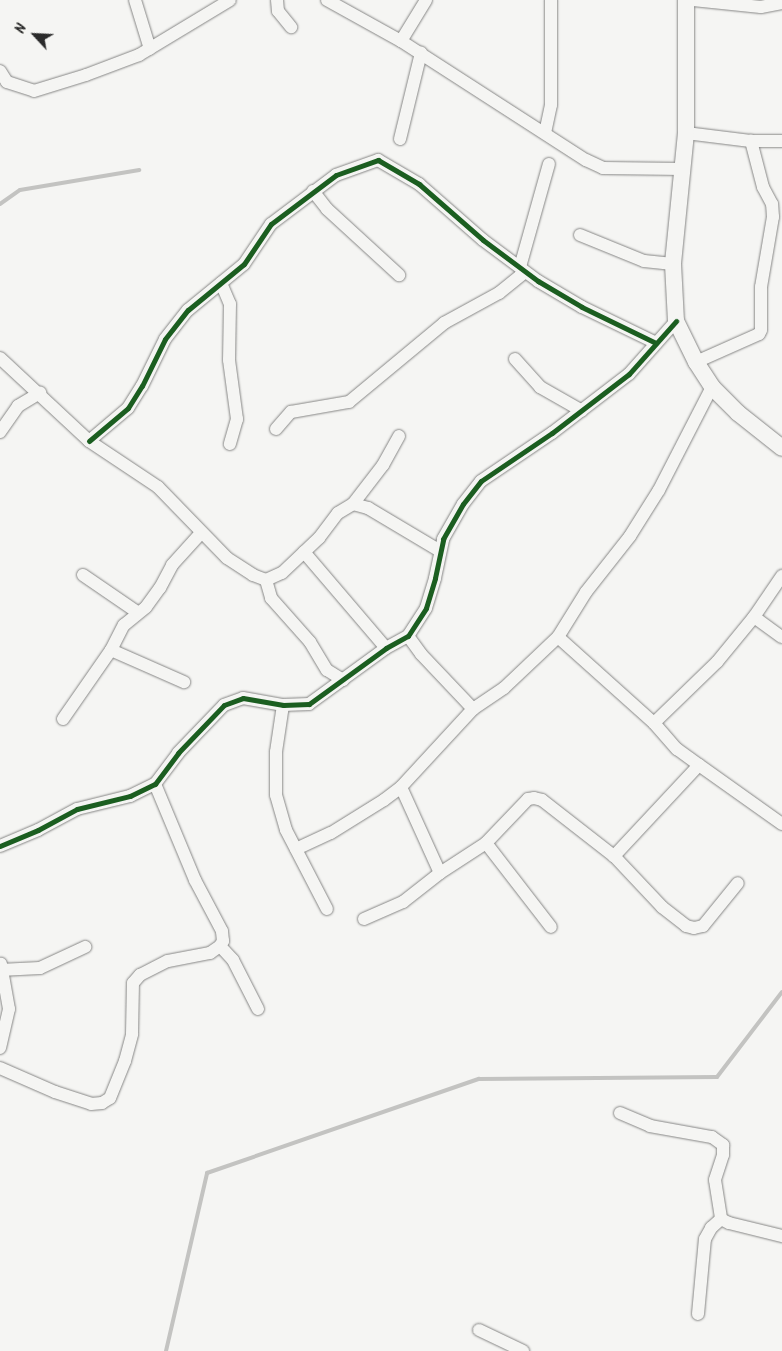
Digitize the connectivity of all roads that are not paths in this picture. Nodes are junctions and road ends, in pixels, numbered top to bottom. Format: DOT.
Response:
graph roads {
  1 [pos="136,0"];
  2 [pos="230,0"];
  3 [pos="276,0"];
  4 [pos="327,0"];
  5 [pos="426,0"];
  6 [pos="551,0"];
  7 [pos="686,0"];
  8 [pos="693,0"];
  9 [pos="782,3"];
  10 [pos="291,27"];
  11 [pos="401,41"];
  12 [pos="150,49"];
  13 [pos="421,53"];
  14 [pos="0,71"];
  15 [pos="545,133"];
  16 [pos="686,133"];
  17 [pos="400,139"];
  18 [pos="751,141"];
  19 [pos="782,141"];
  20 [pos="549,164"];
  21 [pos="683,170"];
  22 [pos="313,191"];
  23 [pos="580,234"];
  24 [pos="673,264"];
  25 [pos="522,269"];
  26 [pos="399,275"];
  27 [pos="221,283"];
  28 [pos="676,321"];
  29 [pos="656,344"];
  30 [pos="0,358"];
  31 [pos="514,359"];
  32 [pos="696,362"];
  33 [pos="712,387"];
  34 [pos="40,393"];
  35 [pos="582,411"];
  36 [pos="276,429"];
  37 [pos="0,432"];
  38 [pos="398,436"];
  39 [pos="89,441"];
  40 [pos="230,444"];
  41 [pos="782,448"];
  42 [pos="353,504"];
  43 [pos="201,533"];
  44 [pos="440,551"];
  45 [pos="304,552"];
  46 [pos="83,575"];
  47 [pos="782,576"];
  48 [pos="266,580"];
  49 [pos="138,612"];
  50 [pos="754,618"];
  51 [pos="408,636"];
  52 [pos="558,637"];
  53 [pos="782,637"];
  54 [pos="386,648"];
  55 [pos="111,650"];
  56 [pos="343,680"];
  57 [pos="184,682"];
  58 [pos="283,705"];
  59 [pos="473,709"];
  60 [pos="63,719"];
  61 [pos="654,723"];
  62 [pos="699,765"];
  63 [pos="155,784"];
  64 [pos="401,787"];
  65 [pos="782,824"];
  66 [pos="486,843"];
  67 [pos="0,846"];
  68 [pos="296,849"];
  69 [pos="614,856"];
  70 [pos="440,873"];
  71 [pos="738,882"];
  72 [pos="327,909"];
  73 [pos="364,919"];
  74 [pos="551,926"];
  75 [pos="220,946"];
  76 [pos="85,947"];
  77 [pos="1,967"];
  78 [pos="258,1009"];
  79 [pos="0,1048"];
  80 [pos="0,1068"];
  81 [pos="620,1113"];
  82 [pos="721,1219"];
  83 [pos="782,1236"];
  84 [pos="698,1314"];
  85 [pos="479,1330"];
  86 [pos="523,1351"];
  1 -- 12 [label="street"];
  2 -- 12 [label="street"];
  3 -- 10 [label="street"];
  4 -- 11 [label="street"];
  5 -- 11 [label="street"];
  6 -- 15 [label="street"];
  7 -- 16 [label="street"];
  8 -- 9 [label="street"];
  11 -- 13 [label="street"];
  12 -- 14 [label="street"];
  13 -- 15 [label="street"];
  13 -- 17 [label="street"];
  15 -- 21 [label="street"];
  16 -- 18 [label="street"];
  16 -- 21 [label="street"];
  18 -- 19 [label="street"];
  18 -- 32 [label="street"];
  20 -- 25 [label="street"];
  21 -- 24 [label="street"];
  22 -- 25 [label="street"];
  22 -- 26 [label="street"];
  22 -- 27 [label="street"];
  23 -- 24 [label="street"];
  24 -- 28 [label="street"];
  25 -- 29 [label="street"];
  25 -- 36 [label="street"];
  27 -- 39 [label="street"];
  27 -- 40 [label="street"];
  28 -- 29 [label="street"];
  28 -- 32 [label="street"];
  29 -- 35 [label="street"];
  30 -- 34 [label="street"];
  31 -- 35 [label="street"];
  32 -- 33 [label="street"];
  33 -- 41 [label="street"];
  33 -- 52 [label="street"];
  34 -- 37 [label="street"];
  34 -- 39 [label="street"];
  35 -- 44 [label="street"];
  38 -- 42 [label="street"];
  39 -- 43 [label="street"];
  42 -- 44 [label="street"];
  42 -- 45 [label="street"];
  43 -- 48 [label="street"];
  43 -- 49 [label="street"];
  44 -- 51 [label="street"];
  45 -- 48 [label="street"];
  45 -- 54 [label="street"];
  46 -- 49 [label="street"];
  47 -- 50 [label="street"];
  48 -- 56 [label="street"];
  49 -- 55 [label="street"];
  50 -- 53 [label="street"];
  50 -- 61 [label="street"];
  51 -- 54 [label="street"];
  51 -- 59 [label="street"];
  52 -- 59 [label="street"];
  52 -- 61 [label="street"];
  54 -- 56 [label="street"];
  55 -- 57 [label="street"];
  55 -- 60 [label="street"];
  56 -- 58 [label="street"];
  58 -- 63 [label="street"];
  58 -- 68 [label="street"];
  59 -- 64 [label="street"];
  61 -- 62 [label="street"];
  62 -- 65 [label="street"];
  62 -- 69 [label="street"];
  63 -- 67 [label="street"];
  63 -- 75 [label="street"];
  64 -- 68 [label="street"];
  64 -- 70 [label="street"];
  66 -- 69 [label="street"];
  66 -- 70 [label="street"];
  66 -- 74 [label="street"];
  68 -- 72 [label="street"];
  69 -- 71 [label="street"];
  70 -- 73 [label="street"];
  75 -- 78 [label="street"];
  75 -- 80 [label="street"];
  76 -- 77 [label="street"];
  77 -- 79 [label="street"];
  81 -- 82 [label="street"];
  82 -- 83 [label="street"];
  82 -- 84 [label="street"];
  85 -- 86 [label="street"];
}
